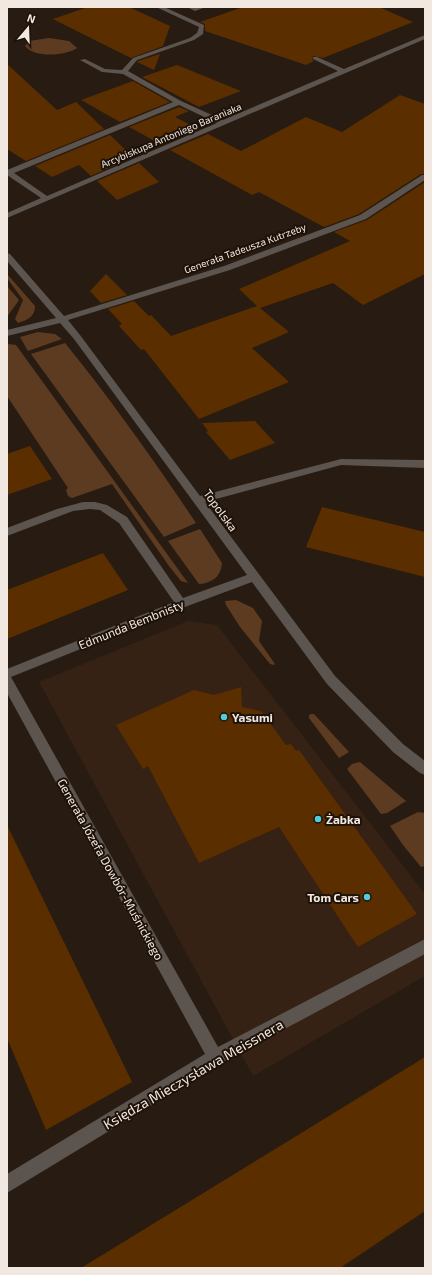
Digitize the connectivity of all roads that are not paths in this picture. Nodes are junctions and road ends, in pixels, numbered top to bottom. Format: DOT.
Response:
graph roads {
  1 [pos="159,7"];
  2 [pos="190,7"];
  3 [pos="203,7"];
  4 [pos="425,37"];
  5 [pos="315,58"];
  6 [pos="83,60"];
  7 [pos="344,71"];
  8 [pos="124,72"];
  9 [pos="179,102"];
  10 [pos="223,123"];
  11 [pos="7,172"];
  12 [pos="425,176"];
  13 [pos="47,199"];
  14 [pos="7,216"];
  15 [pos="7,256"];
  16 [pos="63,319"];
  17 [pos="7,333"];
  18 [pos="425,464"];
  19 [pos="198,500"];
  20 [pos="7,532"];
  21 [pos="255,577"];
  22 [pos="181,604"];
  23 [pos="7,674"];
  24 [pos="7,681"];
  25 [pos="425,769"];
  26 [pos="425,946"];
  27 [pos="215,1057"];
  28 [pos="7,1184"];
  1 -- 8 [label="street"];
  2 -- 3 [label="street"];
  4 -- 7 [label="street, Arcybiskupa Antoniego Baraniaka"];
  5 -- 7 [label="street"];
  6 -- 8 [label="street"];
  7 -- 10 [label="street, Arcybiskupa Antoniego Baraniaka"];
  8 -- 9 [label="street"];
  9 -- 10 [label="street"];
  9 -- 11 [label="street"];
  10 -- 13 [label="street, Arcybiskupa Antoniego Baraniaka"];
  11 -- 13 [label="street"];
  12 -- 16 [label="street, Generała Tadeusza Kutrzeby"];
  13 -- 14 [label="street, Arcybiskupa Antoniego Baraniaka"];
  15 -- 16 [label="street, Topolska"];
  16 -- 17 [label="street, Generała Tadeusza Kutrzeby"];
  16 -- 19 [label="street, Topolska"];
  18 -- 19 [label="street"];
  19 -- 21 [label="street, Topolska"];
  20 -- 22 [label="street"];
  21 -- 22 [label="street, Edmunda Bembnisty"];
  21 -- 25 [label="street, Topolska"];
  22 -- 23 [label="street, Edmunda Bembnisty"];
  24 -- 27 [label="street, Generała Józefa Dowbór-Muśnickiego"];
  26 -- 27 [label="street, Księdza Mieczysława Meissnera"];
  27 -- 28 [label="street, Księdza Mieczysława Meissnera"];
}
